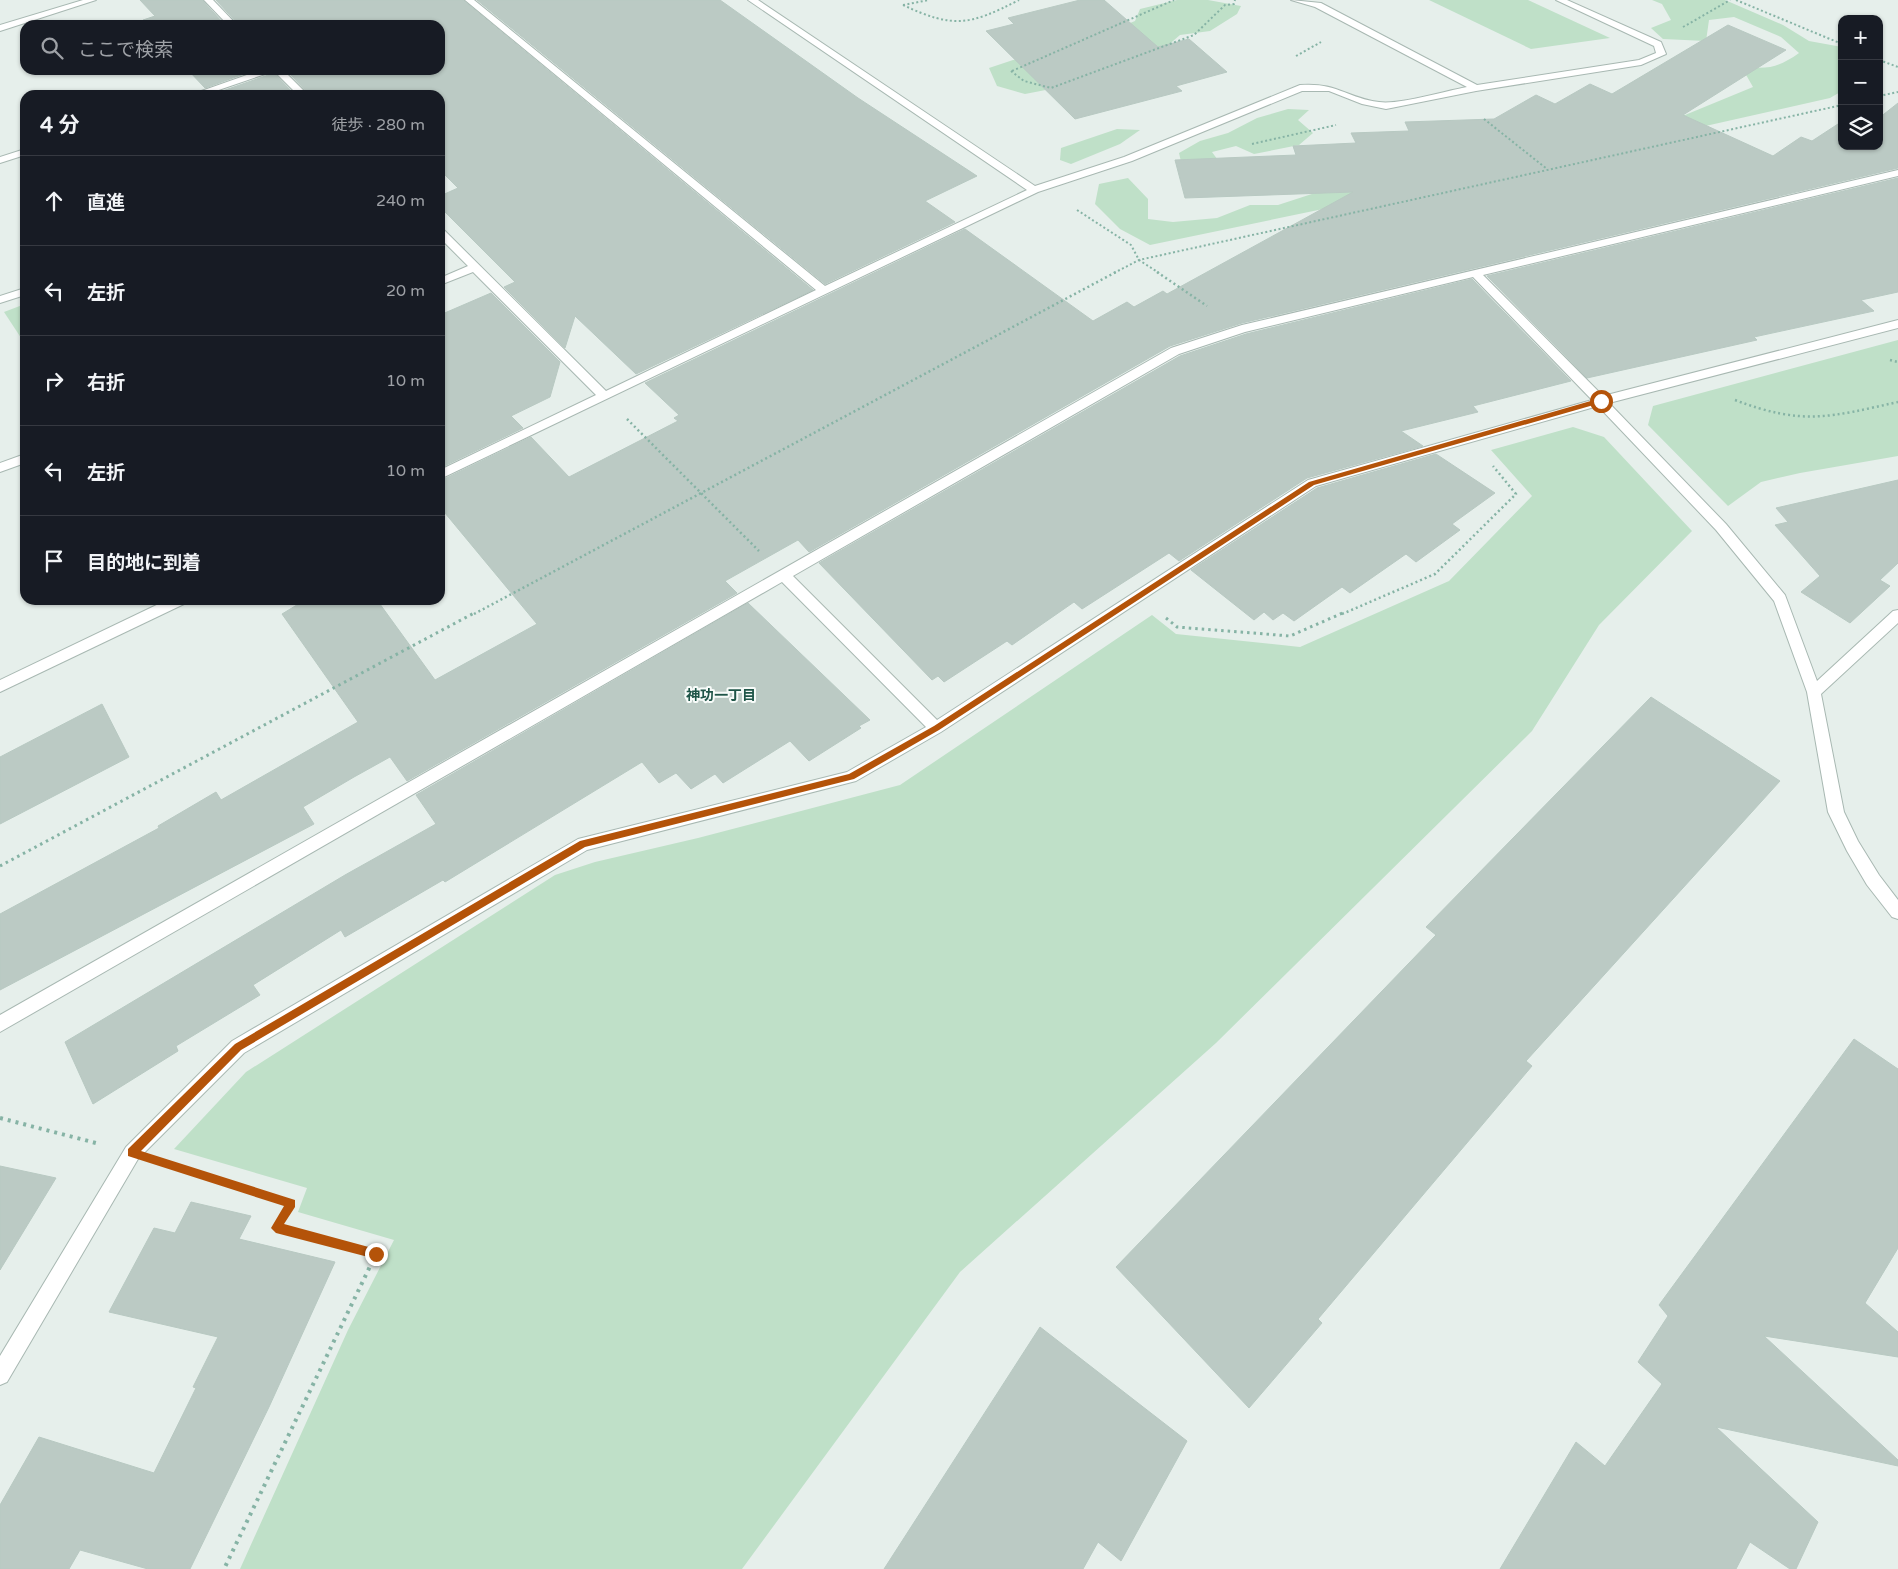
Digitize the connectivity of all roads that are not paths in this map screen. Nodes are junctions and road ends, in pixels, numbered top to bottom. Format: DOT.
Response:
graph roads {
  1 [pos="92,0"];
  2 [pos="208,0"];
  3 [pos="469,0"];
  4 [pos="752,0"];
  5 [pos="1295,0"];
  6 [pos="1560,0"];
  7 [pos="26,20"];
  8 [pos="228,20"];
  9 [pos="20,22"];
  10 [pos="0,28"];
  11 [pos="255,75"];
  12 [pos="283,75"];
  13 [pos="1476,88"];
  14 [pos="211,90"];
  15 [pos="298,90"];
  16 [pos="20,154"];
  17 [pos="0,160"];
  18 [pos="1898,173"];
  19 [pos="1034,190"];
  20 [pos="445,237"];
  21 [pos="475,267"];
  22 [pos="1476,274"];
  23 [pos="445,280"];
  24 [pos="824,290"];
  25 [pos="20,293"];
  26 [pos="0,300"];
  27 [pos="1898,324"];
  28 [pos="604,396"];
  29 [pos="1601,401"];
  30 [pos="20,460"];
  31 [pos="0,468"];
  32 [pos="445,473"];
  33 [pos="783,575"];
  34 [pos="169,605"];
  35 [pos="1898,614"];
  36 [pos="0,686"];
  37 [pos="1814,692"];
  38 [pos="936,728"];
  39 [pos="1898,912"];
  40 [pos="0,1024"];
  41 [pos="0,1376"];
  1 -- 7 [label="street"];
  2 -- 8 [label="street"];
  3 -- 24 [label="street"];
  4 -- 19 [label="street"];
  5 -- 13 [label="street"];
  6 -- 13 [label="street"];
  9 -- 10 [label="street"];
  11 -- 14 [label="street"];
  12 -- 15 [label="street"];
  13 -- 19 [label="street"];
  16 -- 17 [label="street"];
  18 -- 22 [label="street"];
  19 -- 24 [label="street"];
  20 -- 21 [label="street"];
  21 -- 23 [label="street"];
  21 -- 28 [label="street"];
  22 -- 29 [label="street"];
  22 -- 33 [label="street"];
  24 -- 28 [label="street"];
  25 -- 26 [label="street"];
  27 -- 29 [label="street"];
  28 -- 32 [label="street"];
  29 -- 37 [label="street"];
  29 -- 38 [label="street"];
  30 -- 31 [label="street"];
  33 -- 38 [label="street"];
  33 -- 40 [label="street"];
  34 -- 36 [label="street"];
  35 -- 37 [label="street"];
  37 -- 39 [label="street"];
  38 -- 41 [label="street"];
}
